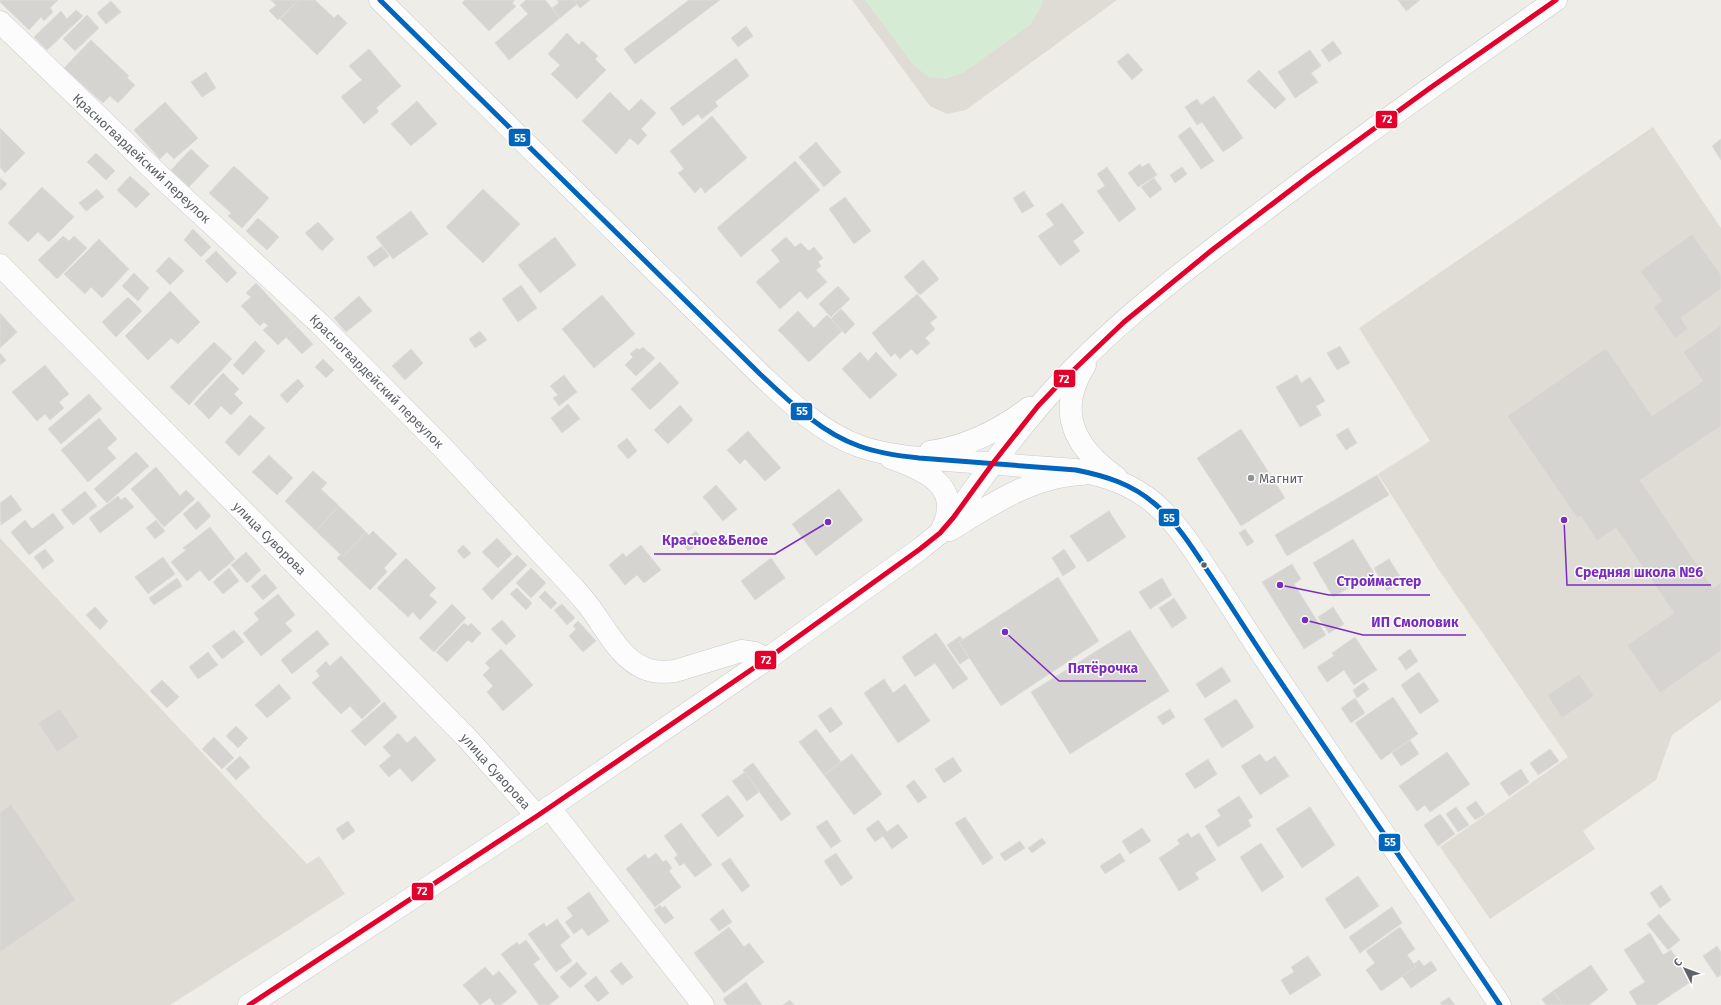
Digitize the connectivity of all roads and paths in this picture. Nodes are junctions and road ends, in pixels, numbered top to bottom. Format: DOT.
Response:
graph roads {
  1 [pos="380,0"];
  2 [pos="1556,0"];
  3 [pos="0,22"];
  4 [pos="0,265"];
  5 [pos="1106,339"];
  6 [pos="1060,382"];
  7 [pos="883,453"];
  8 [pos="993,463"];
  9 [pos="1095,474"];
  10 [pos="1126,484"];
  11 [pos="940,534"];
  12 [pos="920,549"];
  13 [pos="767,659"];
  14 [pos="543,811"];
  15 [pos="249,1005"];
  16 [pos="703,1005"];
  17 [pos="1500,1005"];
  1 -- 7 [label="street"];
  2 -- 5 [label="street"];
  3 -- 13 [label="street, Красногвардейский переулок"];
  4 -- 14 [label="street, улица Суворова"];
  5 -- 6 [label="street"];
  5 -- 10 [label="street"];
  6 -- 7 [label="street"];
  6 -- 8 [label="street"];
  7 -- 8 [label="street"];
  7 -- 11 [label="street"];
  8 -- 9 [label="street"];
  8 -- 11 [label="street"];
  9 -- 10 [label="street"];
  9 -- 12 [label="street"];
  10 -- 17 [label="street"];
  11 -- 12 [label="street"];
  12 -- 13 [label="street"];
  13 -- 14 [label="street"];
  14 -- 15 [label="street"];
  14 -- 16 [label="street, улица Суворова"];
}
